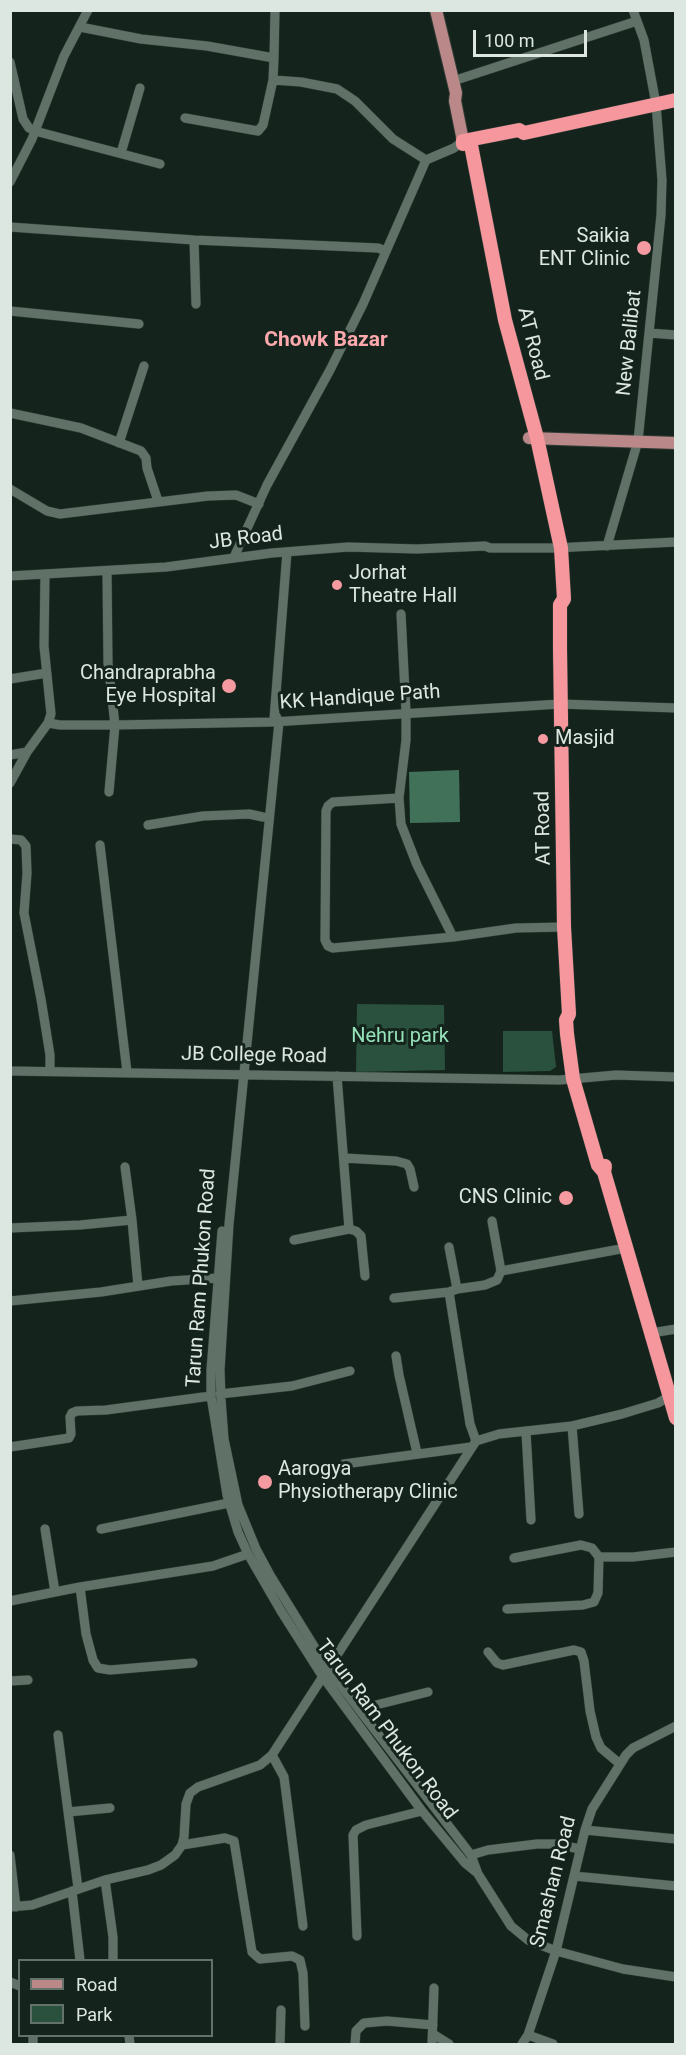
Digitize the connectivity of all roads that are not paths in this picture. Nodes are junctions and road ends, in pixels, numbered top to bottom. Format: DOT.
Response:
graph roads {
  1 [pos="88,10"];
  2 [pos="275,10"];
  3 [pos="436,10"];
  4 [pos="633,10"];
  5 [pos="637,21"];
  6 [pos="80,27"];
  7 [pos="274,58"];
  8 [pos="10,62"];
  9 [pos="273,80"];
  10 [pos="455,87"];
  11 [pos="140,88"];
  12 [pos="675,100"];
  13 [pos="656,104"];
  14 [pos="185,118"];
  15 [pos="35,131"];
  16 [pos="465,145"];
  17 [pos="121,153"];
  18 [pos="426,160"];
  19 [pos="160,164"];
  20 [pos="10,182"];
  21 [pos="10,228"];
  22 [pos="194,240"];
  23 [pos="386,251"];
  24 [pos="196,304"];
  25 [pos="10,311"];
  26 [pos="139,324"];
  27 [pos="649,333"];
  28 [pos="675,335"];
  29 [pos="144,366"];
  30 [pos="10,413"];
  31 [pos="533,438"];
  32 [pos="638,441"];
  33 [pos="119,443"];
  34 [pos="675,443"];
  35 [pos="10,489"];
  36 [pos="158,501"];
  37 [pos="259,504"];
  38 [pos="675,537"];
  39 [pos="675,542"];
  40 [pos="608,543"];
  41 [pos="557,546"];
  42 [pos="287,552"];
  43 [pos="234,557"];
  44 [pos="107,571"];
  45 [pos="45,574"];
  46 [pos="10,576"];
  47 [pos="401,614"];
  48 [pos="47,673"];
  49 [pos="10,679"];
  50 [pos="560,704"];
  51 [pos="675,708"];
  52 [pos="406,712"];
  53 [pos="276,720"];
  54 [pos="48,723"];
  55 [pos="115,725"];
  56 [pos="27,752"];
  57 [pos="10,755"];
  58 [pos="10,783"];
  59 [pos="109,792"];
  60 [pos="399,798"];
  61 [pos="263,817"];
  62 [pos="148,825"];
  63 [pos="10,839"];
  64 [pos="100,845"];
  65 [pos="564,927"];
  66 [pos="453,937"];
  67 [pos="10,1071"];
  68 [pos="50,1071"];
  69 [pos="126,1072"];
  70 [pos="240,1073"];
  71 [pos="337,1076"];
  72 [pos="675,1077"];
  73 [pos="577,1079"];
  74 [pos="344,1158"];
  75 [pos="124,1167"];
  76 [pos="414,1187"];
  77 [pos="132,1220"];
  78 [pos="492,1221"];
  79 [pos="10,1228"];
  80 [pos="349,1229"];
  81 [pos="294,1240"];
  82 [pos="449,1247"];
  83 [pos="626,1248"];
  84 [pos="501,1271"];
  85 [pos="365,1276"];
  86 [pos="218,1278"];
  87 [pos="138,1286"];
  88 [pos="453,1291"];
  89 [pos="394,1298"];
  90 [pos="10,1301"];
  91 [pos="675,1329"];
  92 [pos="651,1333"];
  93 [pos="396,1356"];
  94 [pos="350,1371"];
  95 [pos="216,1395"];
  96 [pos="670,1396"];
  97 [pos="675,1418"];
  98 [pos="572,1426"];
  99 [pos="526,1432"];
  100 [pos="474,1444"];
  101 [pos="10,1447"];
  102 [pos="417,1453"];
  103 [pos="344,1464"];
  104 [pos="229,1503"];
  105 [pos="579,1514"];
  106 [pos="531,1520"];
  107 [pos="45,1529"];
  108 [pos="101,1529"];
  109 [pos="675,1552"];
  110 [pos="248,1554"];
  111 [pos="599,1557"];
  112 [pos="514,1558"];
  113 [pos="80,1587"];
  114 [pos="55,1592"];
  115 [pos="10,1601"];
  116 [pos="507,1609"];
  117 [pos="488,1652"];
  118 [pos="193,1664"];
  119 [pos="326,1673"];
  120 [pos="28,1680"];
  121 [pos="10,1682"];
  122 [pos="428,1692"];
  123 [pos="360,1708"];
  124 [pos="675,1726"];
  125 [pos="58,1735"];
  126 [pos="272,1755"];
  127 [pos="620,1764"];
  128 [pos="110,1808"];
  129 [pos="422,1811"];
  130 [pos="68,1812"];
  131 [pos="585,1830"];
  132 [pos="675,1839"];
  133 [pos="182,1845"];
  134 [pos="580,1850"];
  135 [pos="10,1854"];
  136 [pos="471,1855"];
  137 [pos="478,1874"];
  138 [pos="574,1876"];
  139 [pos="105,1880"];
  140 [pos="675,1886"];
  141 [pos="75,1889"];
  142 [pos="13,1907"];
  143 [pos="303,1926"];
  144 [pos="357,1936"];
  145 [pos="556,1952"];
  146 [pos="80,1959"];
  147 [pos="113,1959"];
  148 [pos="675,1977"];
  149 [pos="434,1988"];
  150 [pos="281,2010"];
  151 [pos="305,2026"];
  152 [pos="433,2029"];
  153 [pos="528,2035"];
  154 [pos="280,2044"];
  155 [pos="355,2044"];
  156 [pos="432,2044"];
  157 [pos="449,2044"];
  158 [pos="522,2044"];
  159 [pos="553,2044"];
  1 -- 6 [label="street"];
  2 -- 7 [label="street"];
  3 -- 10 [label="main road, AT Road"];
  4 -- 5 [label="street, New Balibat"];
  5 -- 10 [label="street"];
  5 -- 13 [label="street, New Balibat"];
  6 -- 7 [label="street"];
  6 -- 15 [label="street"];
  7 -- 9 [label="street"];
  8 -- 15 [label="street"];
  9 -- 14 [label="street"];
  9 -- 18 [label="street"];
  10 -- 16 [label="main road, AT Road"];
  11 -- 17 [label="street"];
  12 -- 13 [label="highway"];
  13 -- 16 [label="highway"];
  13 -- 27 [label="street, New Balibat"];
  15 -- 17 [label="street"];
  15 -- 20 [label="street"];
  16 -- 18 [label="street"];
  16 -- 31 [label="highway, AT Road"];
  17 -- 19 [label="street"];
  18 -- 23 [label="street"];
  21 -- 22 [label="street"];
  22 -- 23 [label="street"];
  22 -- 24 [label="street"];
  23 -- 37 [label="street"];
  25 -- 26 [label="street"];
  27 -- 28 [label="street"];
  27 -- 32 [label="street, New Balibat"];
  29 -- 33 [label="street"];
  30 -- 33 [label="street"];
  31 -- 32 [label="main road"];
  31 -- 41 [label="highway, AT Road"];
  32 -- 34 [label="main road"];
  32 -- 40 [label="street, New Balibat"];
  33 -- 36 [label="street"];
  35 -- 36 [label="street"];
  36 -- 37 [label="street"];
  37 -- 43 [label="street"];
  38 -- 40 [label="street"];
  39 -- 40 [label="street"];
  40 -- 41 [label="street, JB Road"];
  41 -- 42 [label="street, JB Road"];
  41 -- 50 [label="highway, AT Road"];
  42 -- 43 [label="street, JB Road"];
  42 -- 53 [label="street, Tarun Ram Phukon Road"];
  43 -- 44 [label="street, JB Road"];
  44 -- 45 [label="street, JB Road"];
  44 -- 55 [label="street"];
  45 -- 46 [label="street, JB Road"];
  45 -- 48 [label="street"];
  47 -- 52 [label="street"];
  48 -- 49 [label="street"];
  48 -- 54 [label="street"];
  50 -- 51 [label="street, KK Handique Path"];
  50 -- 52 [label="street, KK Handique Path"];
  50 -- 65 [label="highway, AT Road"];
  52 -- 53 [label="street, KK Handique Path"];
  52 -- 60 [label="street"];
  53 -- 55 [label="street, KK Handique Path"];
  53 -- 61 [label="street, Tarun Ram Phukon Road"];
  53 -- 70 [label="street, Tarun Ram Phukon Road"];
  54 -- 55 [label="street, KK Handique Path"];
  54 -- 56 [label="street"];
  55 -- 59 [label="street"];
  56 -- 57 [label="street"];
  56 -- 58 [label="street"];
  60 -- 66 [label="street"];
  60 -- 66 [label="street"];
  61 -- 62 [label="street"];
  61 -- 70 [label="street, Tarun Ram Phukon Road"];
  63 -- 68 [label="street"];
  64 -- 69 [label="street"];
  65 -- 66 [label="street"];
  65 -- 73 [label="highway, AT Road"];
  67 -- 68 [label="street, JB College Road"];
  68 -- 69 [label="street, JB College Road"];
  69 -- 70 [label="street, JB College Road"];
  70 -- 71 [label="street, JB College Road"];
  70 -- 86 [label="street, Tarun Ram Phukon Road"];
  70 -- 95 [label="street, Tarun Ram Phukon Road"];
  71 -- 73 [label="street, JB College Road"];
  71 -- 74 [label="street"];
  72 -- 73 [label="street, JB College Road"];
  73 -- 83 [label="highway, AT Road"];
  74 -- 76 [label="street"];
  74 -- 80 [label="street"];
  75 -- 77 [label="street"];
  77 -- 79 [label="street"];
  77 -- 87 [label="street"];
  78 -- 84 [label="street"];
  80 -- 81 [label="street"];
  80 -- 85 [label="street"];
  82 -- 88 [label="street"];
  83 -- 84 [label="street"];
  83 -- 92 [label="highway, AT Road"];
  84 -- 88 [label="street"];
  86 -- 87 [label="street"];
  86 -- 95 [label="street, Tarun Ram Phukon Road"];
  87 -- 90 [label="street"];
  88 -- 89 [label="street"];
  88 -- 100 [label="street"];
  91 -- 92 [label="street"];
  92 -- 96 [label="highway, AT Road"];
  93 -- 102 [label="street"];
  94 -- 95 [label="street"];
  95 -- 101 [label="street"];
  95 -- 104 [label="street, Tarun Ram Phukon Road"];
  95 -- 119 [label="street, Tarun Ram Phukon Road"];
  96 -- 97 [label="highway, AT Road"];
  96 -- 98 [label="street"];
  98 -- 99 [label="street"];
  98 -- 105 [label="street"];
  99 -- 100 [label="street"];
  99 -- 106 [label="street"];
  100 -- 102 [label="street"];
  100 -- 119 [label="street"];
  102 -- 103 [label="street"];
  104 -- 108 [label="street"];
  104 -- 110 [label="street, Tarun Ram Phukon Road"];
  107 -- 114 [label="street"];
  109 -- 111 [label="street"];
  110 -- 113 [label="street"];
  110 -- 119 [label="street, Tarun Ram Phukon Road"];
  111 -- 112 [label="street"];
  111 -- 116 [label="street"];
  113 -- 114 [label="street"];
  113 -- 118 [label="street"];
  114 -- 115 [label="street"];
  117 -- 127 [label="street"];
  119 -- 123 [label="street, Tarun Ram Phukon Road"];
  119 -- 126 [label="street"];
  119 -- 129 [label="street, Tarun Ram Phukon Road"];
  120 -- 121 [label="street"];
  122 -- 123 [label="street"];
  123 -- 136 [label="street, Tarun Ram Phukon Road"];
  124 -- 127 [label="street, Smashan Road"];
  125 -- 130 [label="street"];
  126 -- 133 [label="street"];
  126 -- 143 [label="street"];
  127 -- 131 [label="street, Smashan Road"];
  128 -- 130 [label="street"];
  129 -- 137 [label="street, Tarun Ram Phukon Road"];
  129 -- 144 [label="street"];
  130 -- 141 [label="street"];
  131 -- 132 [label="street"];
  131 -- 134 [label="street, Smashan Road"];
  133 -- 139 [label="street"];
  133 -- 151 [label="street"];
  134 -- 136 [label="street"];
  134 -- 138 [label="street, Smashan Road"];
  135 -- 142 [label="street"];
  136 -- 137 [label="street, Tarun Ram Phukon Road"];
  137 -- 145 [label="street, Tarun Ram Phukon Road"];
  138 -- 140 [label="street"];
  138 -- 145 [label="street, Smashan Road"];
  139 -- 141 [label="street"];
  139 -- 147 [label="street"];
  141 -- 142 [label="street"];
  141 -- 146 [label="street"];
  145 -- 148 [label="street, Tarun Ram Phukon Road"];
  145 -- 153 [label="street, Smashan Road"];
  149 -- 152 [label="street"];
  150 -- 154 [label="street"];
  152 -- 155 [label="street"];
  152 -- 156 [label="street"];
  152 -- 157 [label="street"];
  153 -- 158 [label="street, Smashan Road"];
  153 -- 159 [label="street"];
}
